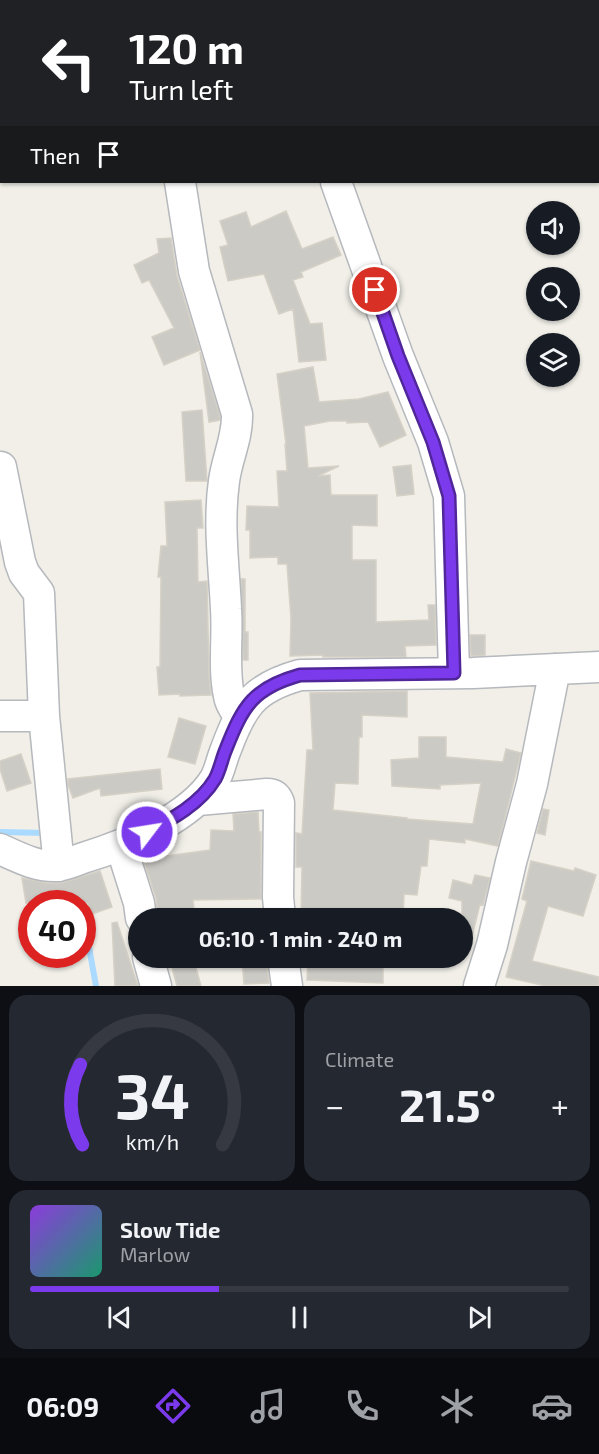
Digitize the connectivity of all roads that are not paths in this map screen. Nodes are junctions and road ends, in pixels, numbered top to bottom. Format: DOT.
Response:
graph roads {
  1 [pos="180,183"];
  2 [pos="336,183"];
  3 [pos="1,467"];
  4 [pos="599,667"];
  5 [pos="555,669"];
  6 [pos="454,673"];
  7 [pos="0,716"];
  8 [pos="44,716"];
  9 [pos="239,716"];
  10 [pos="198,800"];
  11 [pos="121,846"];
  12 [pos="0,849"];
  13 [pos="59,866"];
  14 [pos="140,908"];
  15 [pos="279,908"];
  16 [pos="151,968"];
  17 [pos="285,968"];
  18 [pos="156,986"];
  19 [pos="287,986"];
  20 [pos="479,986"];
  1 -- 9 [label="street"];
  2 -- 6 [label="street"];
  3 -- 8 [label="street"];
  4 -- 5 [label="street"];
  5 -- 6 [label="street"];
  5 -- 20 [label="street"];
  6 -- 9 [label="street"];
  7 -- 8 [label="street"];
  8 -- 13 [label="street"];
  9 -- 10 [label="street"];
  10 -- 11 [label="street"];
  10 -- 15 [label="street"];
  11 -- 13 [label="street"];
  11 -- 14 [label="street"];
  12 -- 13 [label="street"];
  16 -- 18 [label="street"];
  17 -- 19 [label="street"];
}
